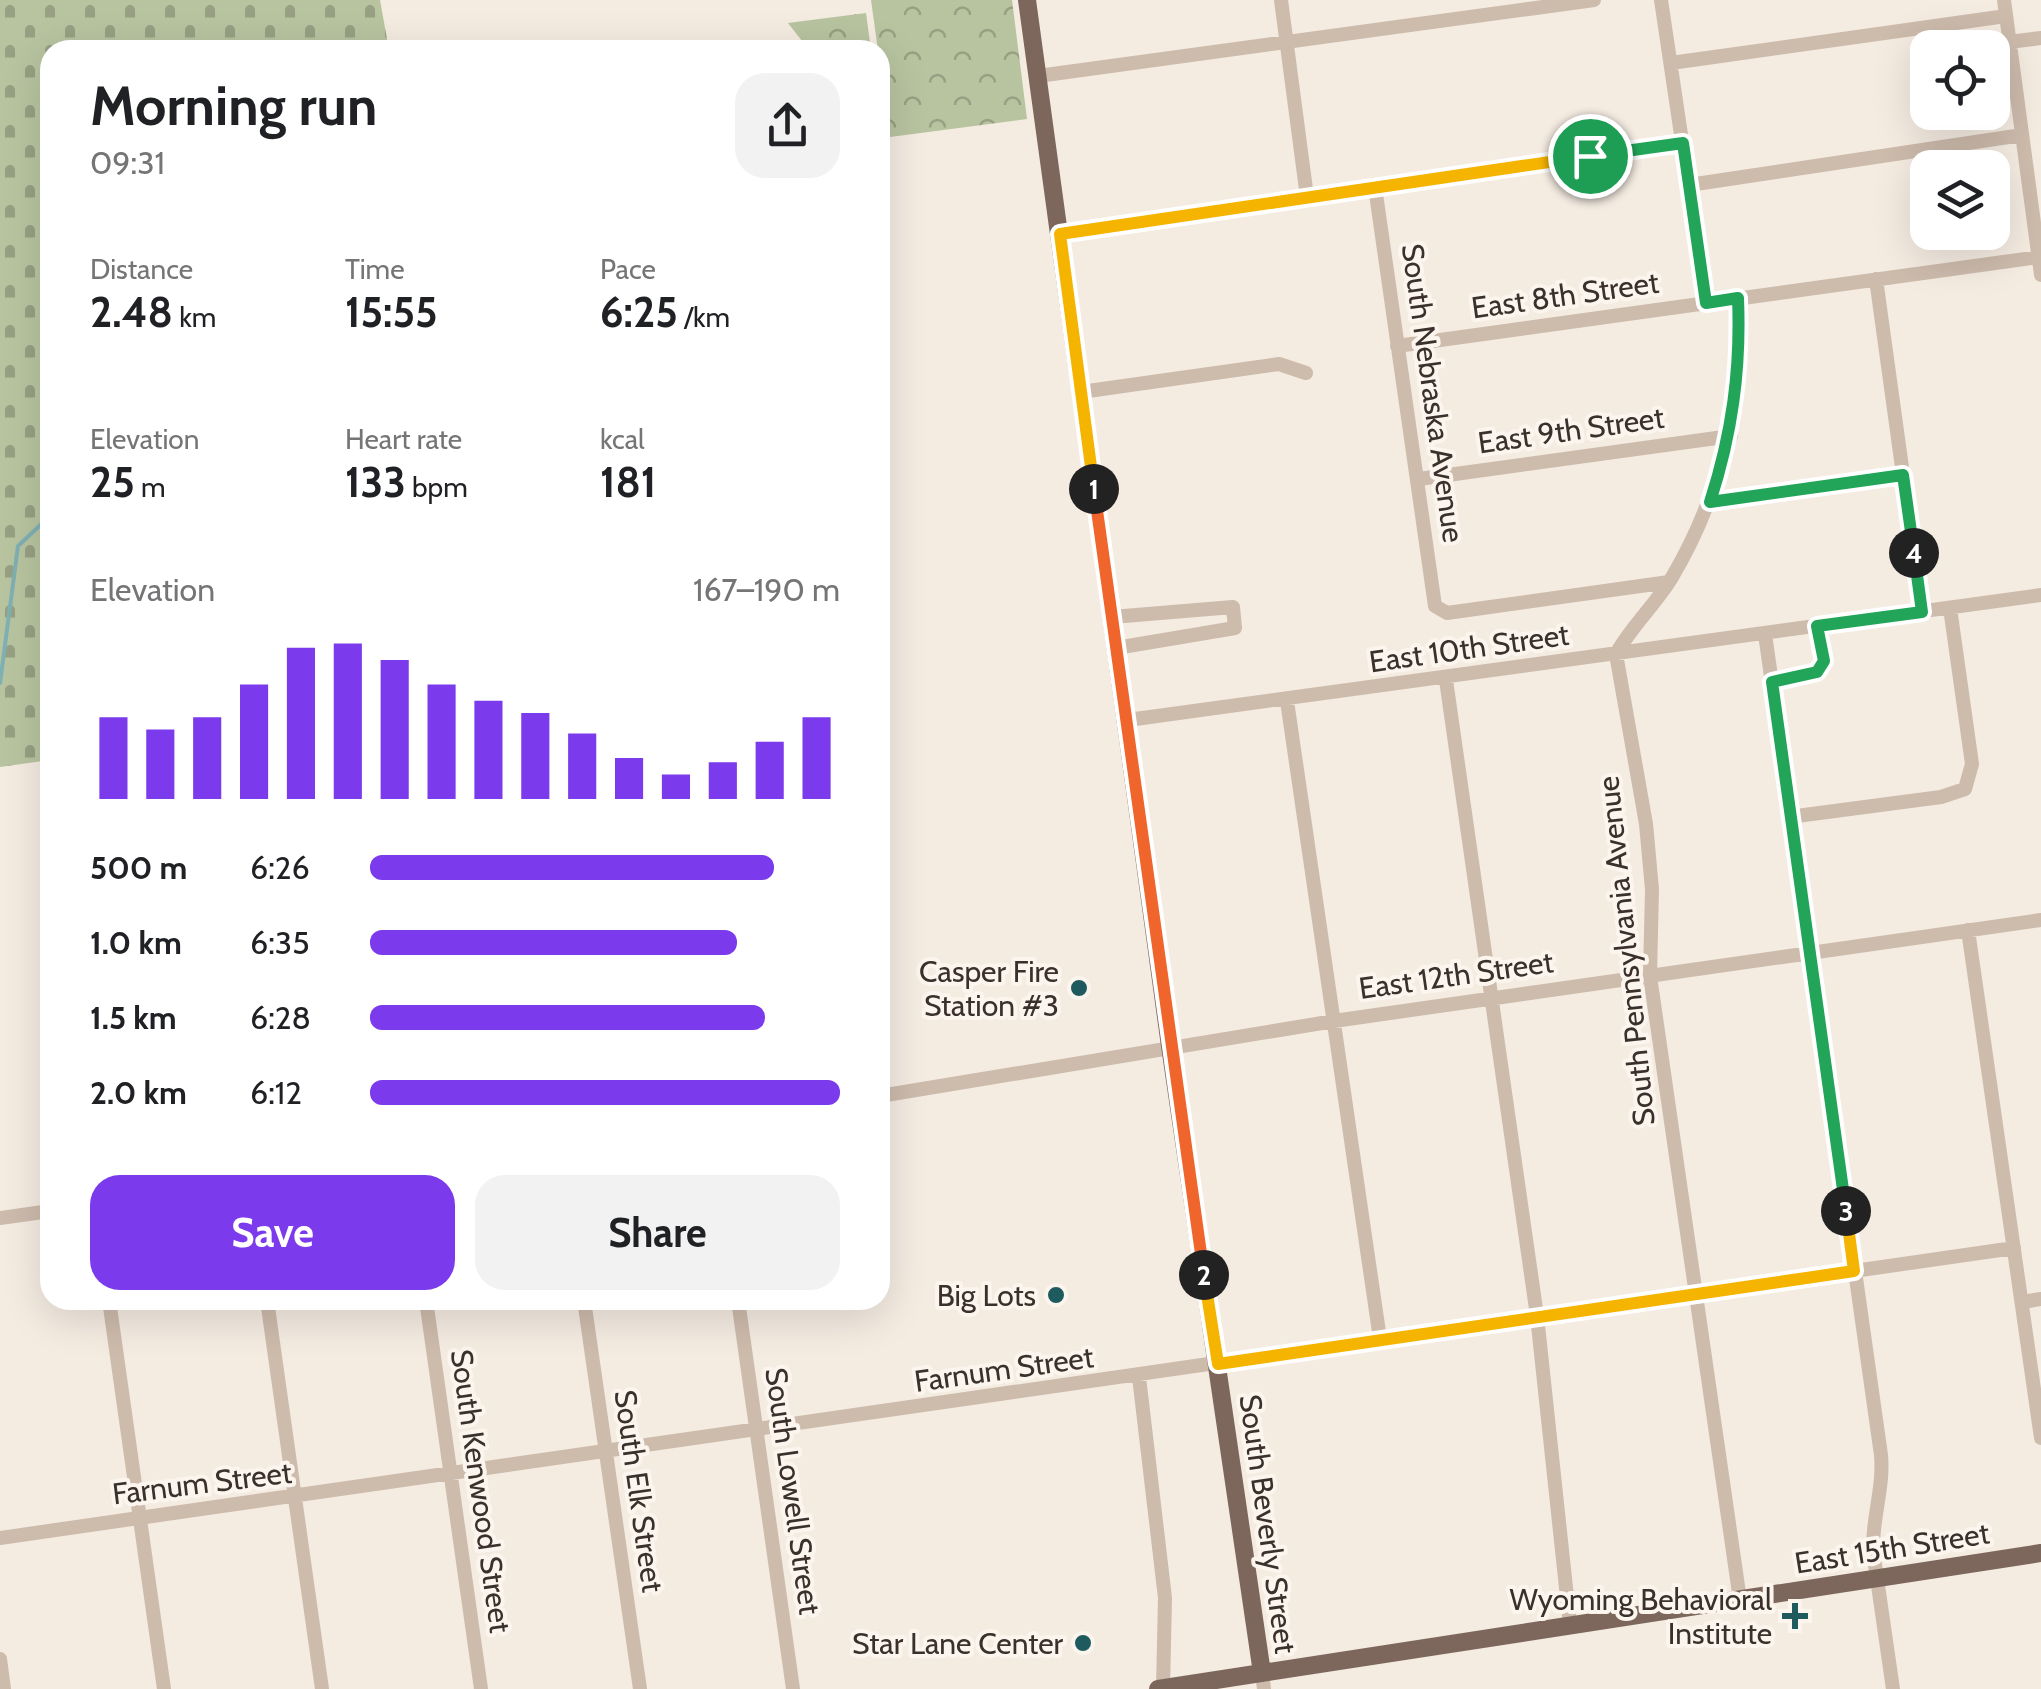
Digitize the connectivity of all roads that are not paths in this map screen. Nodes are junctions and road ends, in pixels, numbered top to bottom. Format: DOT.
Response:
graph roads {
  1 [pos="1027,0"];
  2 [pos="1281,0"];
  3 [pos="1443,0"];
  4 [pos="1594,0"];
  5 [pos="1660,0"];
  6 [pos="2004,0"];
  7 [pos="2006,16"];
  8 [pos="1446,19"];
  9 [pos="2008,30"];
  10 [pos="2041,38"];
  11 [pos="1287,42"];
  12 [pos="2010,42"];
  13 [pos="2010,49"];
  14 [pos="1671,63"];
  15 [pos="1038,76"];
  16 [pos="2022,135"];
  17 [pos="1683,143"];
  18 [pos="2035,183"];
  19 [pos="1689,185"];
  20 [pos="1375,187"];
  21 [pos="1307,197"];
  22 [pos="1060,234"];
  23 [pos="2038,257"];
  24 [pos="2041,274"];
  25 [pos="1876,279"];
  26 [pos="1738,298"];
  27 [pos="1706,303"];
  28 [pos="1397,346"];
  29 [pos="1306,374"];
  30 [pos="1081,392"];
  31 [pos="1731,436"];
  32 [pos="1903,475"];
  33 [pos="1419,479"];
  34 [pos="1710,502"];
  35 [pos="1669,582"];
  36 [pos="2041,595"];
  37 [pos="1950,608"];
  38 [pos="1922,612"];
  39 [pos="1112,617"];
  40 [pos="1817,626"];
  41 [pos="1765,634"];
  42 [pos="1116,648"];
  43 [pos="1616,654"];
  44 [pos="1446,680"];
  45 [pos="1772,682"];
  46 [pos="1288,702"];
  47 [pos="1128,720"];
  48 [pos="1790,817"];
  49 [pos="2041,920"];
  50 [pos="1968,930"];
  51 [pos="1810,953"];
  52 [pos="1650,976"];
  53 [pos="1492,998"];
  54 [pos="1334,1021"];
  55 [pos="1170,1046"];
  56 [pos="890,1094"];
  57 [pos="40,1212"];
  58 [pos="0,1218"];
  59 [pos="2014,1248"];
  60 [pos="1854,1271"];
  61 [pos="1696,1295"];
  62 [pos="2041,1299"];
  63 [pos="2022,1302"];
  64 [pos="110,1310"];
  65 [pos="268,1310"];
  66 [pos="427,1310"];
  67 [pos="585,1310"];
  68 [pos="739,1310"];
  69 [pos="1536,1316"];
  70 [pos="1380,1339"];
  71 [pos="1218,1364"];
  72 [pos="1140,1377"];
  73 [pos="757,1431"];
  74 [pos="2041,1438"];
  75 [pos="606,1454"];
  76 [pos="451,1476"];
  77 [pos="294,1499"];
  78 [pos="141,1518"];
  79 [pos="0,1538"];
  80 [pos="2041,1553"];
  81 [pos="1878,1578"];
  82 [pos="1740,1600"];
  83 [pos="1570,1625"];
  84 [pos="0,1659"];
  85 [pos="1263,1681"];
  86 [pos="4,1689"];
  87 [pos="164,1689"];
  88 [pos="322,1689"];
  89 [pos="481,1689"];
  90 [pos="640,1689"];
  91 [pos="793,1689"];
  92 [pos="1161,1689"];
  93 [pos="1893,1689"];
  1 -- 15 [label="main road, South Beverly Street"];
  2 -- 11 [label="street"];
  3 -- 8 [label="street"];
  4 -- 8 [label="street"];
  5 -- 14 [label="street"];
  6 -- 7 [label="street"];
  7 -- 9 [label="street"];
  7 -- 14 [label="street"];
  8 -- 11 [label="street"];
  10 -- 12 [label="street"];
  11 -- 15 [label="street"];
  11 -- 21 [label="street"];
  13 -- 16 [label="street"];
  14 -- 17 [label="street"];
  15 -- 22 [label="main road, South Beverly Street"];
  16 -- 18 [label="street"];
  16 -- 19 [label="street"];
  17 -- 19 [label="street"];
  17 -- 20 [label="street"];
  18 -- 23 [label="street"];
  19 -- 27 [label="street"];
  20 -- 21 [label="street"];
  20 -- 28 [label="street, South Nebraska Avenue"];
  21 -- 22 [label="street"];
  22 -- 30 [label="main road, South Beverly Street"];
  23 -- 24 [label="street"];
  23 -- 25 [label="street, East 8th Street"];
  25 -- 26 [label="street, East 8th Street"];
  25 -- 32 [label="street"];
  26 -- 27 [label="street, East 8th Street"];
  26 -- 31 [label="street"];
  27 -- 28 [label="street, East 8th Street"];
  28 -- 33 [label="street, South Nebraska Avenue"];
  29 -- 30 [label="street"];
  30 -- 39 [label="main road, South Beverly Street"];
  31 -- 33 [label="street, East 9th Street"];
  31 -- 34 [label="street"];
  32 -- 34 [label="street"];
  32 -- 38 [label="street"];
  33 -- 35 [label="street, South Nebraska Avenue"];
  34 -- 35 [label="street"];
  35 -- 43 [label="street"];
  36 -- 37 [label="street, East 10th Street"];
  37 -- 38 [label="street, East 10th Street"];
  37 -- 48 [label="street"];
  38 -- 40 [label="street, East 10th Street"];
  39 -- 42 [label="main road, South Beverly Street"];
  39 -- 42 [label="street"];
  40 -- 41 [label="street, East 10th Street"];
  40 -- 45 [label="street"];
  41 -- 43 [label="street, East 10th Street"];
  41 -- 45 [label="street"];
  42 -- 47 [label="main road, South Beverly Street"];
  43 -- 44 [label="street, East 10th Street"];
  43 -- 52 [label="street, South Pennsylvania Avenue"];
  44 -- 46 [label="street, East 10th Street"];
  44 -- 53 [label="street"];
  45 -- 48 [label="street"];
  46 -- 47 [label="street, East 10th Street"];
  46 -- 54 [label="street"];
  47 -- 55 [label="main road, South Beverly Street"];
  48 -- 51 [label="street"];
  49 -- 50 [label="street, East 12th Street"];
  50 -- 51 [label="street, East 12th Street"];
  50 -- 59 [label="street"];
  51 -- 52 [label="street, East 12th Street"];
  51 -- 60 [label="street"];
  52 -- 53 [label="street, East 12th Street"];
  52 -- 61 [label="street, South Pennsylvania Avenue"];
  53 -- 54 [label="street, East 12th Street"];
  53 -- 69 [label="street"];
  54 -- 55 [label="street, East 12th Street"];
  54 -- 70 [label="street"];
  55 -- 56 [label="street, East 12th Street"];
  55 -- 71 [label="main road, South Beverly Street"];
  57 -- 58 [label="street"];
  59 -- 60 [label="street, Farnum Street"];
  59 -- 63 [label="street"];
  60 -- 61 [label="street, Farnum Street"];
  60 -- 81 [label="street"];
  61 -- 69 [label="street, Farnum Street"];
  61 -- 82 [label="street, South Pennsylvania Avenue"];
  62 -- 63 [label="street"];
  63 -- 74 [label="street"];
  64 -- 78 [label="street"];
  65 -- 77 [label="street"];
  66 -- 76 [label="street, South Kenwood Street"];
  67 -- 75 [label="street, South Elk Street"];
  68 -- 73 [label="street, South Lowell Street"];
  69 -- 70 [label="street, Farnum Street"];
  69 -- 83 [label="street"];
  70 -- 71 [label="street, Farnum Street"];
  71 -- 72 [label="street, Farnum Street"];
  71 -- 85 [label="main road, South Beverly Street"];
  72 -- 73 [label="street, Farnum Street"];
  72 -- 92 [label="street"];
  73 -- 75 [label="street, Farnum Street"];
  73 -- 91 [label="street, South Lowell Street"];
  75 -- 76 [label="street, Farnum Street"];
  75 -- 90 [label="street, South Elk Street"];
  76 -- 77 [label="street, Farnum Street"];
  76 -- 89 [label="street, South Kenwood Street"];
  77 -- 78 [label="street, Farnum Street"];
  77 -- 88 [label="street"];
  78 -- 79 [label="street, Farnum Street"];
  78 -- 87 [label="street"];
  80 -- 81 [label="main road, East 15th Street"];
  81 -- 82 [label="main road, East 15th Street"];
  81 -- 93 [label="street"];
  82 -- 83 [label="main road, East 15th Street"];
  83 -- 85 [label="main road, East 15th Street"];
  84 -- 86 [label="street"];
  85 -- 92 [label="main road, East 15th Street"];
}
